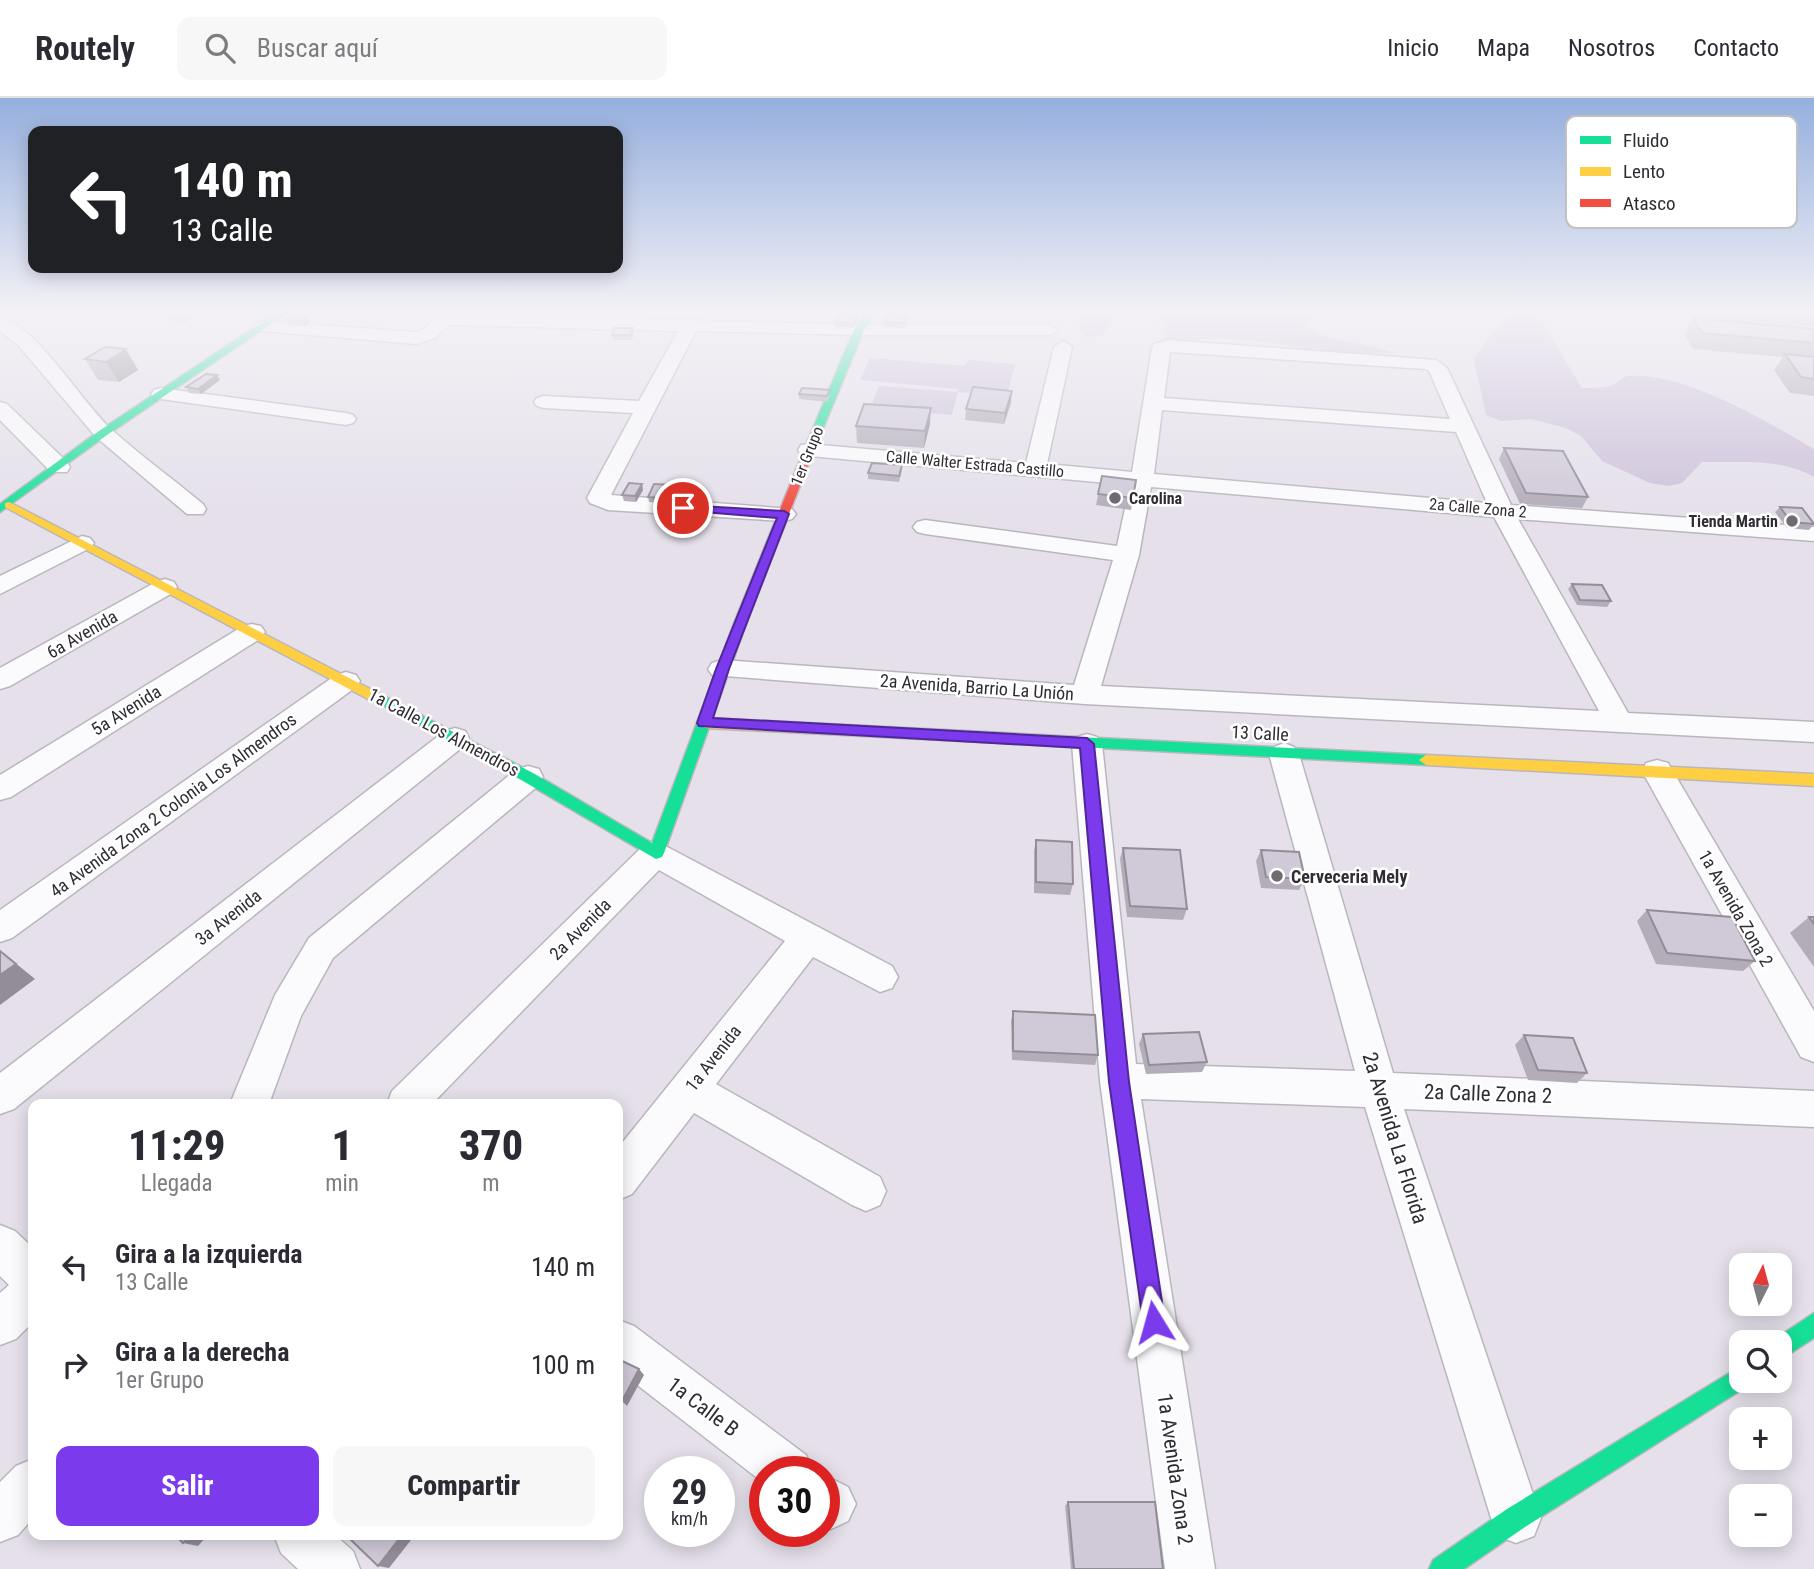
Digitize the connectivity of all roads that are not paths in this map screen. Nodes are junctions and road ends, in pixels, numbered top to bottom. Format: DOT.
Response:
graph roads {
  1 [pos="57,379"];
  2 [pos="184,379"];
  3 [pos="662,379"];
  4 [pos="839,379"];
  5 [pos="1056,379"];
  6 [pos="1157,379"];
  7 [pos="1442,379"];
  8 [pos="161,394"];
  9 [pos="544,402"];
  10 [pos="1154,403"];
  11 [pos="0,408"];
  12 [pos="647,408"];
  13 [pos="346,419"];
  14 [pos="1462,426"];
  15 [pos="103,433"];
  16 [pos="809,450"];
  17 [pos="59,467"];
  18 [pos="1035,469"];
  19 [pos="1142,478"];
  20 [pos="3,505"];
  21 [pos="195,509"];
  22 [pos="1502,511"];
  23 [pos="784,514"];
  24 [pos="925,527"];
  25 [pos="1814,534"];
  26 [pos="82,543"];
  27 [pos="1126,555"];
  28 [pos="0,586"];
  29 [pos="165,587"];
  30 [pos="252,632"];
  31 [pos="722,669"];
  32 [pos="0,680"];
  33 [pos="346,681"];
  34 [pos="1085,695"];
  35 [pos="705,723"];
  36 [pos="1620,723"];
  37 [pos="1814,732"];
  38 [pos="455,738"];
  39 [pos="1087,744"];
  40 [pos="1284,754"];
  41 [pos="1657,771"];
  42 [pos="528,776"];
  43 [pos="1814,780"];
  44 [pos="0,789"];
  45 [pos="656,853"];
  46 [pos="0,928"];
  47 [pos="808,937"];
  48 [pos="880,977"];
  49 [pos="1814,1045"];
  50 [pos="1119,1082"];
  51 [pos="689,1089"];
  52 [pos="1379,1091"];
  53 [pos="0,1096"];
  54 [pos="251,1099"];
  55 [pos="411,1099"];
  56 [pos="1814,1109"];
  57 [pos="623,1174"];
  58 [pos="866,1191"];
  59 [pos="0,1246"];
  60 [pos="28,1273"];
  61 [pos="28,1297"];
  62 [pos="0,1323"];
  63 [pos="1814,1324"];
  64 [pos="1792,1340"];
  65 [pos="623,1346"];
  66 [pos="1729,1385"];
  67 [pos="768,1456"];
  68 [pos="28,1488"];
  69 [pos="0,1517"];
  70 [pos="1516,1518"];
  71 [pos="1189,1569"];
  72 [pos="1442,1569"];
  1 -- 15 [label="street"];
  2 -- 8 [label="street"];
  3 -- 12 [label="street"];
  4 -- 16 [label="street, 1er Grupo"];
  5 -- 18 [label="street"];
  6 -- 10 [label="street, 2a Avenida, Barrio La Unión"];
  7 -- 14 [label="street, 2a Avenida, Barrio La Unión"];
  8 -- 13 [label="street"];
  8 -- 15 [label="street"];
  9 -- 12 [label="street"];
  10 -- 14 [label="street"];
  10 -- 19 [label="street, 2a Avenida, Barrio La Unión"];
  11 -- 17 [label="street"];
  12 -- 23 [label="street"];
  14 -- 22 [label="street"];
  15 -- 17 [label="street"];
  15 -- 21 [label="street"];
  16 -- 18 [label="street, Calle Walter Estrada Castillo"];
  16 -- 23 [label="street, 1er Grupo"];
  17 -- 20 [label="street"];
  18 -- 19 [label="street, Calle Walter Estrada Castillo"];
  19 -- 22 [label="street, 2a Calle Zona 2"];
  19 -- 27 [label="street, 2a Avenida, Barrio La Unión"];
  20 -- 26 [label="street, 1a Calle Los Almendros"];
  22 -- 25 [label="street, 2a Calle Zona 2"];
  22 -- 36 [label="street"];
  23 -- 31 [label="street, 1er Grupo"];
  24 -- 27 [label="street"];
  26 -- 28 [label="street"];
  26 -- 29 [label="street, 1a Calle Los Almendros"];
  27 -- 34 [label="street, 2a Avenida, Barrio La Unión"];
  29 -- 30 [label="street, 1a Calle Los Almendros"];
  29 -- 32 [label="street, 6a Avenida"];
  30 -- 33 [label="street, 1a Calle Los Almendros"];
  30 -- 44 [label="street, 5a Avenida"];
  31 -- 34 [label="street, 2a Avenida, Barrio La Unión"];
  31 -- 35 [label="street, 1er Grupo"];
  33 -- 38 [label="street, 1a Calle Los Almendros"];
  33 -- 46 [label="street, 4a Avenida Zona 2 Colonia Los Almendros"];
  34 -- 36 [label="street"];
  35 -- 39 [label="street, 13 Calle"];
  35 -- 45 [label="street, 2a Avenida"];
  36 -- 37 [label="street"];
  38 -- 42 [label="street, 1a Calle Los Almendros"];
  38 -- 53 [label="street, 3a Avenida"];
  39 -- 40 [label="street, 13 Calle"];
  39 -- 50 [label="street, 1a Avenida Zona 2"];
  40 -- 41 [label="street, 13 Calle"];
  40 -- 52 [label="street, 2a Avenida La Florida"];
  41 -- 43 [label="street, 13 Calle"];
  41 -- 49 [label="street, 1a Avenida Zona 2"];
  42 -- 45 [label="street, 1a Calle Los Almendros"];
  42 -- 54 [label="street"];
  45 -- 47 [label="street, 1a Calle Los Almendros"];
  45 -- 55 [label="street, 2a Avenida"];
  47 -- 48 [label="street, 1a Calle Los Almendros"];
  47 -- 51 [label="street, 1a Avenida"];
  50 -- 52 [label="street, 2a Calle Zona 2"];
  50 -- 71 [label="street, 1a Avenida Zona 2"];
  51 -- 57 [label="street, 1a Avenida"];
  51 -- 58 [label="street"];
  52 -- 56 [label="street, 2a Calle Zona 2"];
  52 -- 70 [label="street, 2a Avenida La Florida"];
  59 -- 60 [label="street"];
  61 -- 62 [label="street"];
  63 -- 64 [label="street"];
  65 -- 67 [label="street, 1a Calle B"];
  66 -- 70 [label="street"];
  68 -- 69 [label="street"];
  70 -- 72 [label="street"];
}
